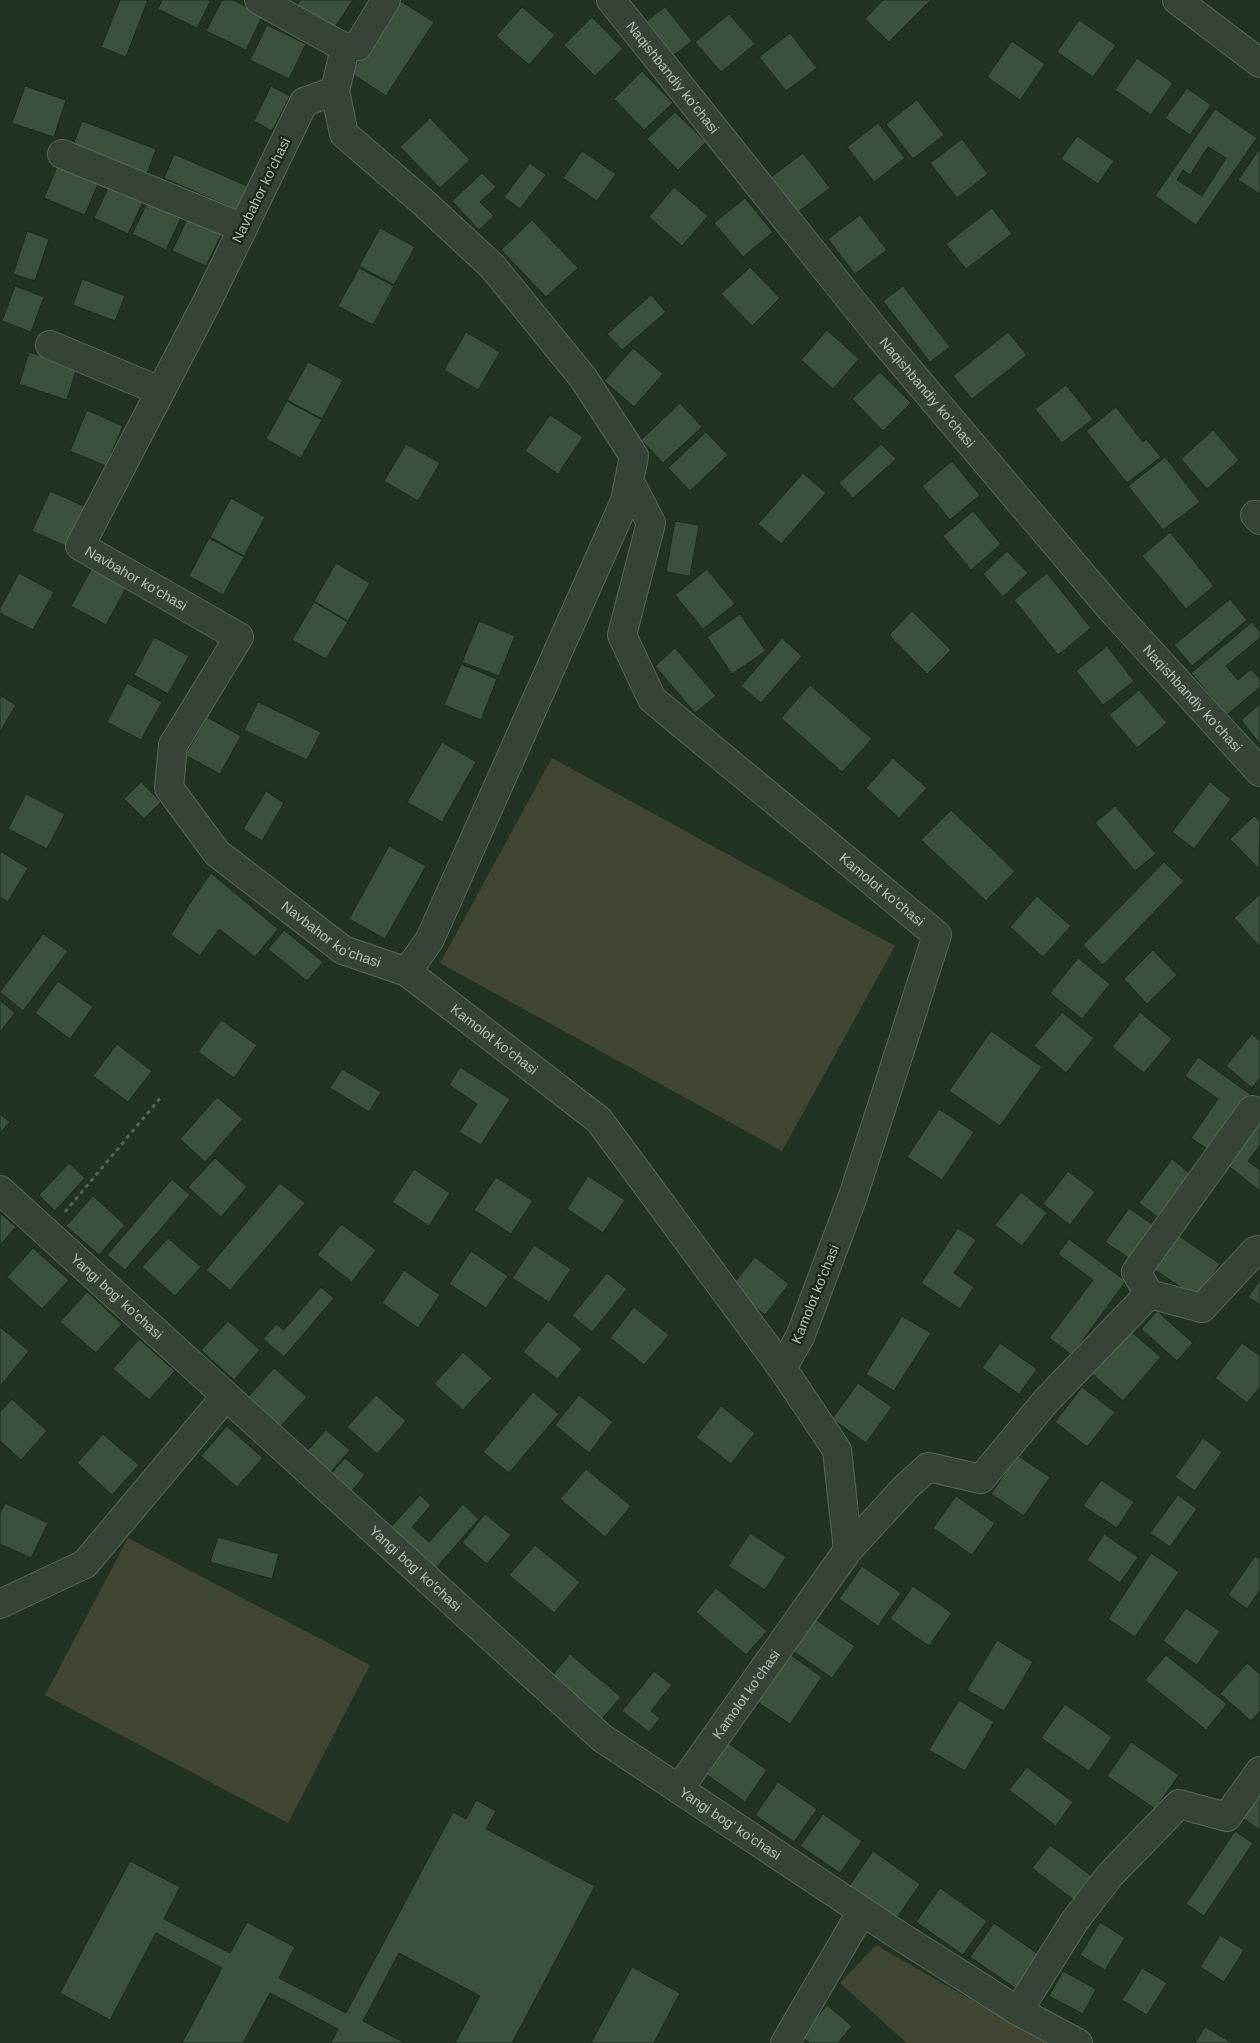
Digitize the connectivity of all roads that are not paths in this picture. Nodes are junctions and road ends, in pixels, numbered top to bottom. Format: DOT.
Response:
graph roads {
  1 [pos="259,0"];
  2 [pos="386,0"];
  3 [pos="611,0"];
  4 [pos="1178,0"];
  5 [pos="345,48"];
  6 [pos="1260,62"];
  7 [pos="335,91"];
  8 [pos="62,154"];
  9 [pos="243,228"];
  10 [pos="50,346"];
  11 [pos="160,392"];
  12 [pos="632,469"];
  13 [pos="1260,772"];
  14 [pos="408,972"];
  15 [pos="1252,1110"];
  16 [pos="0,1190"];
  17 [pos="1260,1250"];
  18 [pos="1149,1294"];
  19 [pos="782,1368"];
  20 [pos="226,1396"];
  21 [pos="848,1550"];
  22 [pos="0,1604"];
  23 [pos="1260,1771"];
  24 [pos="679,1789"];
  25 [pos="862,1911"];
  26 [pos="1018,2011"];
  27 [pos="785,2043"];
  28 [pos="1078,2043"];
  1 -- 5 [label="street"];
  2 -- 5 [label="street"];
  3 -- 13 [label="street, Naqishbandiy ko'chasi"];
  4 -- 6 [label="street"];
  5 -- 7 [label="street"];
  7 -- 9 [label="street, Navbahor ko'chasi"];
  7 -- 12 [label="street"];
  8 -- 9 [label="street"];
  9 -- 11 [label="street, Navbahor ko'chasi"];
  10 -- 11 [label="street"];
  11 -- 14 [label="street, Navbahor ko'chasi"];
  12 -- 14 [label="street"];
  12 -- 19 [label="street, Kamolot ko'chasi"];
  14 -- 19 [label="street, Kamolot ko'chasi"];
  15 -- 18 [label="street"];
  16 -- 20 [label="street, Yangi bog' ko'chasi"];
  17 -- 18 [label="street"];
  18 -- 21 [label="street, Kamolot ko'chasi"];
  19 -- 21 [label="street, Kamolot ko'chasi"];
  20 -- 22 [label="street"];
  20 -- 24 [label="street, Yangi bog' ko'chasi"];
  21 -- 24 [label="street, Kamolot ko'chasi"];
  23 -- 26 [label="street"];
  24 -- 25 [label="street, Yangi bog' ko'chasi"];
  25 -- 26 [label="street, Yangi bog' ko'chasi"];
  25 -- 27 [label="street"];
  26 -- 28 [label="street, Yangi bog' ko'chasi"];
}
